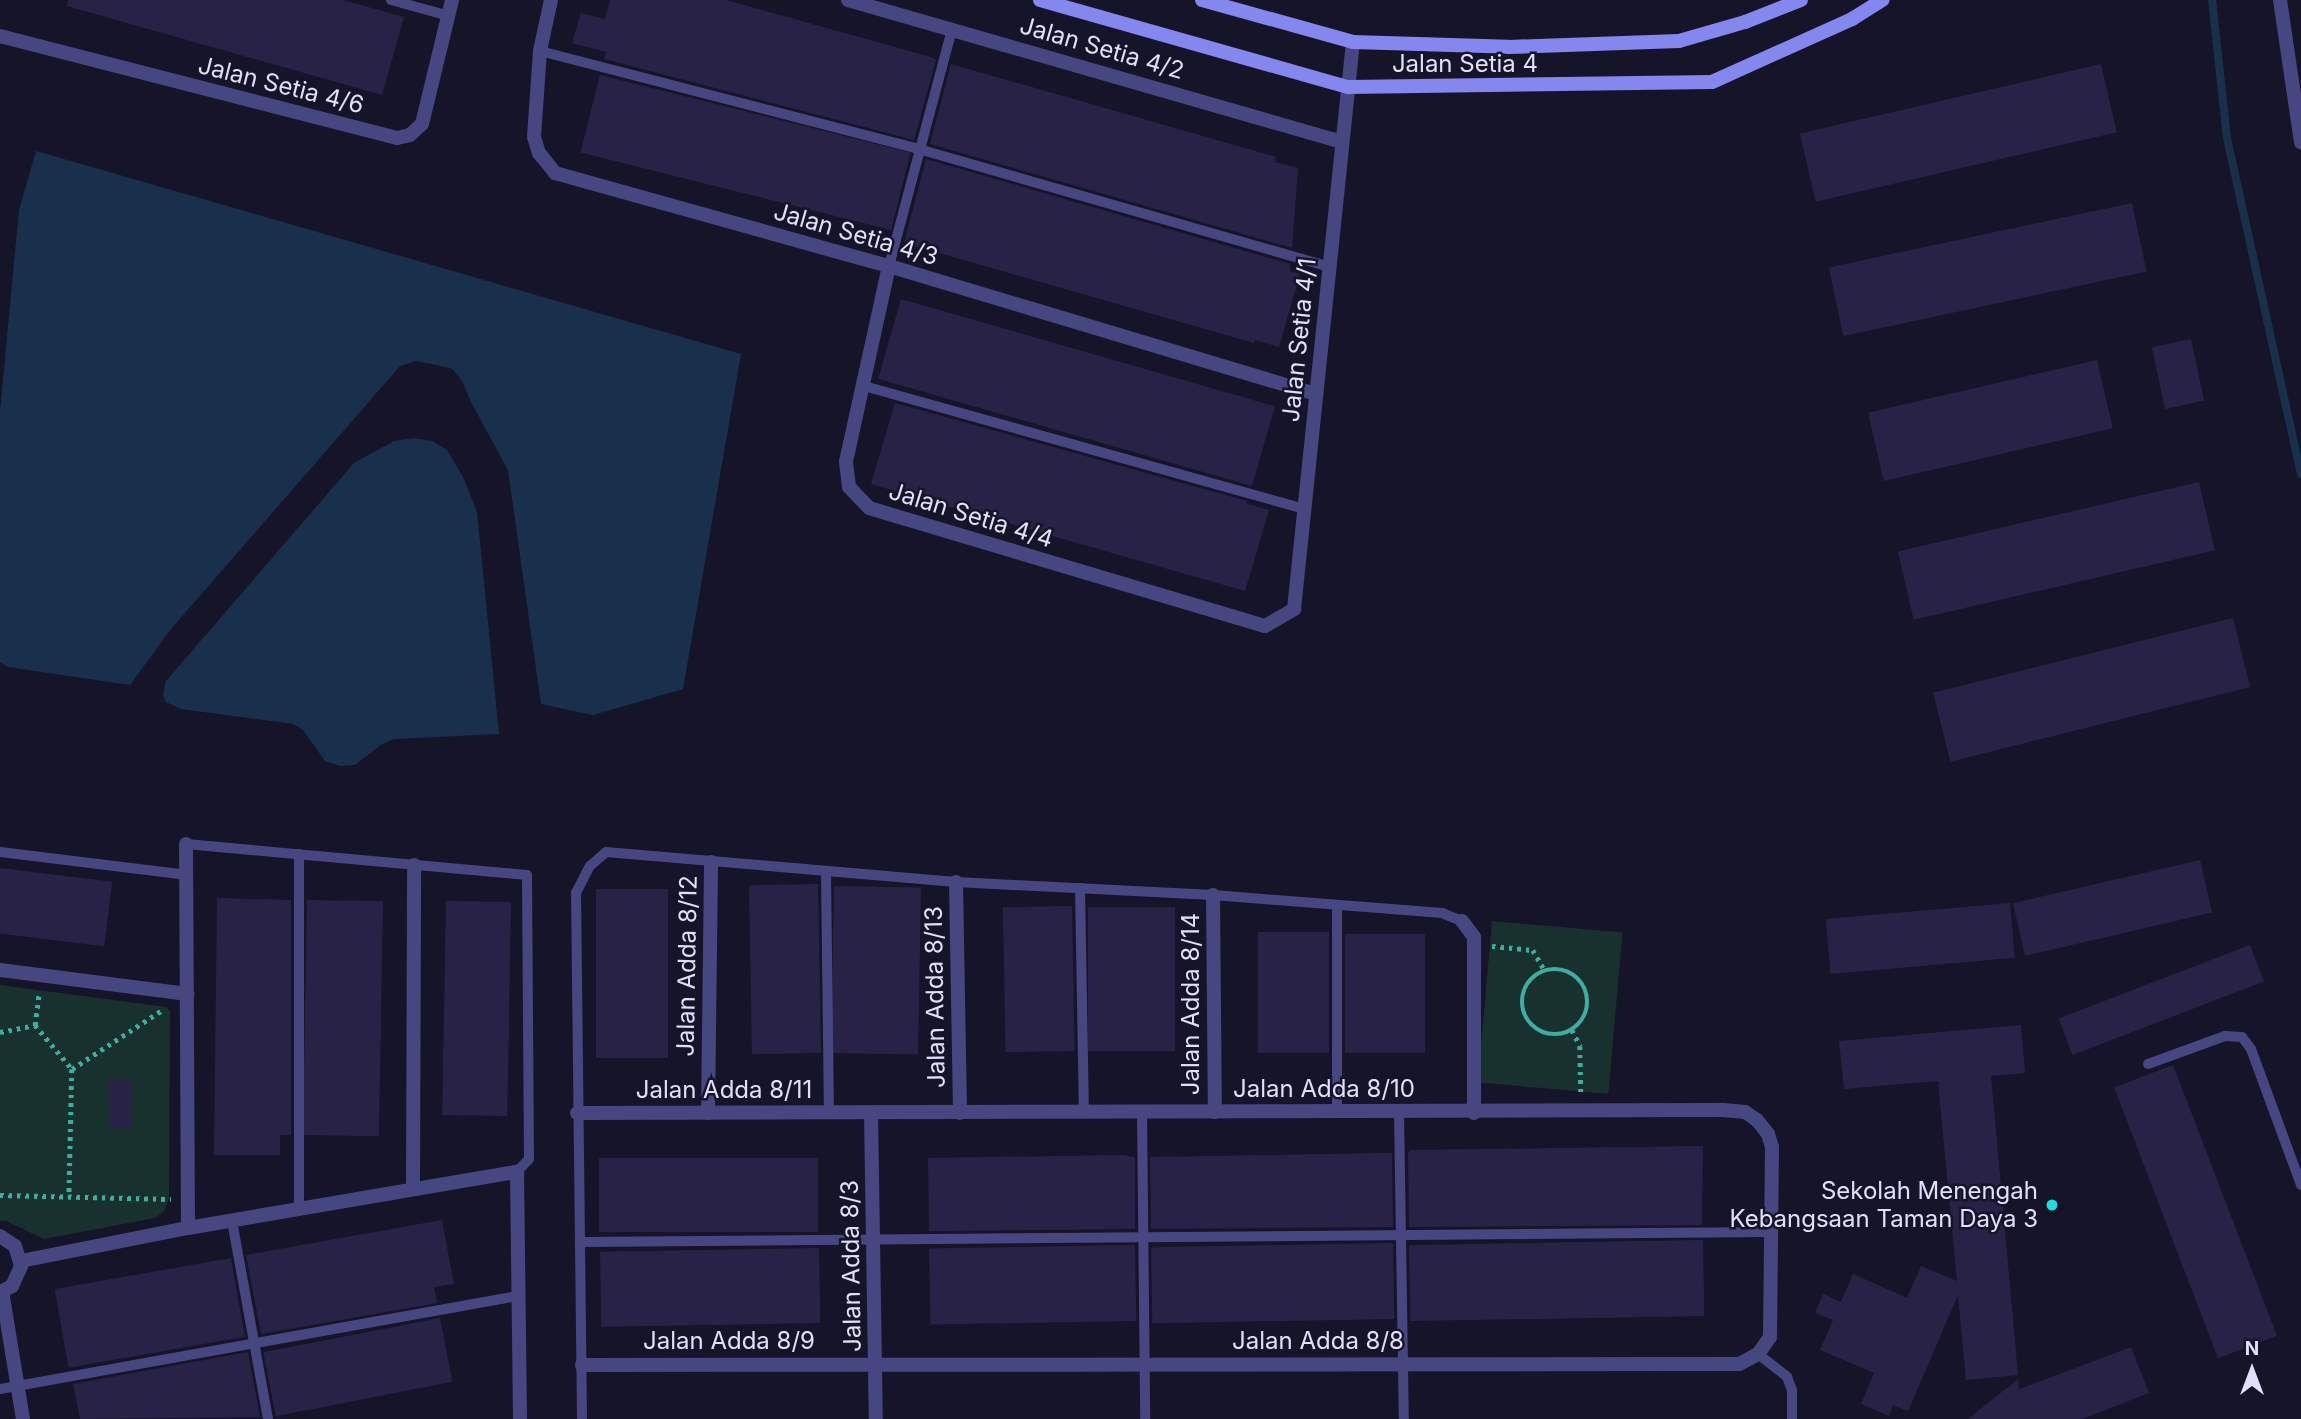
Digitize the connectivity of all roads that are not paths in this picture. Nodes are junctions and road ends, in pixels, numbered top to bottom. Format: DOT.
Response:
graph roads {
  1 [pos="391,0"];
  2 [pos="452,0"];
  3 [pos="551,0"];
  4 [pos="848,0"];
  5 [pos="1040,0"];
  6 [pos="1202,0"];
  7 [pos="1801,0"];
  8 [pos="1883,0"];
  9 [pos="2280,0"];
  10 [pos="449,16"];
  11 [pos="952,29"];
  12 [pos="0,36"];
  13 [pos="1353,42"];
  14 [pos="540,51"];
  15 [pos="2296,68"];
  16 [pos="1348,87"];
  17 [pos="1342,142"];
  18 [pos="2301,142"];
  19 [pos="922,150"];
  20 [pos="889,266"];
  21 [pos="1329,267"];
  22 [pos="864,386"];
  23 [pos="1316,394"];
  24 [pos="1304,509"];
  25 [pos="1265,626"];
  26 [pos="186,844"];
  27 [pos="0,852"];
  28 [pos="299,855"];
  29 [pos="711,862"];
  30 [pos="414,865"];
  31 [pos="826,871"];
  32 [pos="186,875"];
  33 [pos="956,882"];
  34 [pos="1080,888"];
  35 [pos="1213,895"];
  36 [pos="1337,906"];
  37 [pos="1462,921"];
  38 [pos="0,970"];
  39 [pos="187,994"];
  40 [pos="2148,1065"];
  41 [pos="1084,1112"];
  42 [pos="1142,1112"];
  43 [pos="1215,1112"];
  44 [pos="1337,1112"];
  45 [pos="1399,1112"];
  46 [pos="577,1113"];
  47 [pos="708,1113"];
  48 [pos="830,1113"];
  49 [pos="871,1113"];
  50 [pos="960,1113"];
  51 [pos="1474,1113"];
  52 [pos="517,1172"];
  53 [pos="2301,1185"];
  54 [pos="413,1188"];
  55 [pos="299,1208"];
  56 [pos="232,1221"];
  57 [pos="188,1228"];
  58 [pos="1773,1232"];
  59 [pos="0,1236"];
  60 [pos="1401,1236"];
  61 [pos="1142,1238"];
  62 [pos="873,1240"];
  63 [pos="582,1242"];
  64 [pos="21,1261"];
  65 [pos="1,1292"];
  66 [pos="518,1296"];
  67 [pos="254,1343"];
  68 [pos="1758,1354"];
  69 [pos="582,1364"];
  70 [pos="875,1364"];
  71 [pos="1145,1364"];
  72 [pos="1403,1364"];
  73 [pos="16,1386"];
  74 [pos="0,1389"];
  75 [pos="23,1419"];
  76 [pos="268,1419"];
  77 [pos="520,1419"];
  78 [pos="582,1419"];
  79 [pos="876,1419"];
  80 [pos="1145,1419"];
  81 [pos="1404,1419"];
  82 [pos="1792,1419"];
  1 -- 10 [label="lane"];
  2 -- 10 [label="street, Jalan Setia 4/6"];
  3 -- 14 [label="street, Jalan Setia 4/3"];
  4 -- 11 [label="street, Jalan Setia 4/2"];
  5 -- 16 [label="street, Jalan Setia 4"];
  6 -- 13 [label="street, Jalan Setia 4"];
  7 -- 13 [label="street, Jalan Setia 4"];
  8 -- 16 [label="street, Jalan Setia 4"];
  9 -- 15 [label="street"];
  10 -- 12 [label="street, Jalan Setia 4/6"];
  11 -- 17 [label="street, Jalan Setia 4/2"];
  11 -- 19 [label="lane"];
  13 -- 16 [label="street, Jalan Setia 4/1"];
  14 -- 19 [label="lane"];
  14 -- 20 [label="street, Jalan Setia 4/3"];
  15 -- 18 [label="street"];
  16 -- 17 [label="street, Jalan Setia 4/1"];
  17 -- 21 [label="street, Jalan Setia 4/1"];
  19 -- 20 [label="lane"];
  19 -- 21 [label="lane"];
  20 -- 22 [label="street, Jalan Setia 4/4"];
  20 -- 23 [label="street, Jalan Setia 4/3"];
  21 -- 23 [label="street, Jalan Setia 4/1"];
  22 -- 24 [label="lane"];
  22 -- 25 [label="street, Jalan Setia 4/4"];
  23 -- 24 [label="street, Jalan Setia 4/1"];
  24 -- 25 [label="street, Jalan Setia 4/1"];
  26 -- 28 [label="lane"];
  26 -- 32 [label="street"];
  27 -- 32 [label="lane"];
  28 -- 30 [label="lane"];
  28 -- 55 [label="lane"];
  29 -- 31 [label="lane"];
  29 -- 46 [label="lane"];
  29 -- 47 [label="street, Jalan Adda 8/12"];
  30 -- 52 [label="lane"];
  30 -- 54 [label="street"];
  31 -- 33 [label="lane"];
  31 -- 48 [label="lane"];
  32 -- 39 [label="street"];
  33 -- 34 [label="lane"];
  33 -- 50 [label="street, Jalan Adda 8/13"];
  34 -- 35 [label="lane"];
  34 -- 41 [label="lane"];
  35 -- 36 [label="lane"];
  35 -- 43 [label="street, Jalan Adda 8/14"];
  36 -- 37 [label="lane"];
  36 -- 44 [label="lane"];
  37 -- 51 [label="street"];
  38 -- 39 [label="street"];
  39 -- 57 [label="street"];
  40 -- 53 [label="lane"];
  41 -- 42 [label="street, Jalan Adda 8/10"];
  41 -- 50 [label="street, Jalan Adda 8/10"];
  42 -- 43 [label="street, Jalan Adda 8/10"];
  42 -- 61 [label="lane"];
  43 -- 44 [label="street, Jalan Adda 8/10"];
  44 -- 45 [label="street, Jalan Adda 8/10"];
  45 -- 51 [label="street, Jalan Adda 8/10"];
  45 -- 60 [label="lane"];
  46 -- 47 [label="street, Jalan Adda 8/11"];
  46 -- 63 [label="lane"];
  47 -- 48 [label="street, Jalan Adda 8/11"];
  48 -- 49 [label="street, Jalan Adda 8/11"];
  49 -- 50 [label="street, Jalan Adda 8/10"];
  49 -- 62 [label="street, Jalan Adda 8/3"];
  51 -- 58 [label="street, Jalan Adda 8/10"];
  52 -- 54 [label="street"];
  52 -- 66 [label="street"];
  54 -- 55 [label="street"];
  55 -- 56 [label="street"];
  56 -- 57 [label="street"];
  56 -- 67 [label="lane"];
  57 -- 64 [label="street"];
  58 -- 60 [label="lane"];
  58 -- 68 [label="street"];
  59 -- 64 [label="street"];
  60 -- 61 [label="lane"];
  60 -- 72 [label="lane"];
  61 -- 62 [label="lane"];
  61 -- 71 [label="lane"];
  62 -- 63 [label="lane"];
  62 -- 70 [label="street, Jalan Adda 8/3"];
  63 -- 69 [label="lane"];
  64 -- 65 [label="street"];
  65 -- 73 [label="street"];
  66 -- 67 [label="lane"];
  66 -- 77 [label="street"];
  67 -- 73 [label="lane"];
  67 -- 76 [label="lane"];
  68 -- 72 [label="street, Jalan Adda 8/8"];
  68 -- 82 [label="lane"];
  69 -- 70 [label="street, Jalan Adda 8/9"];
  69 -- 78 [label="lane"];
  70 -- 71 [label="street, Jalan Adda 8/8"];
  70 -- 79 [label="street, Jalan Adda 8/3"];
  71 -- 72 [label="street, Jalan Adda 8/8"];
  71 -- 80 [label="lane"];
  72 -- 81 [label="lane"];
  73 -- 74 [label="lane"];
  73 -- 75 [label="street"];
}
